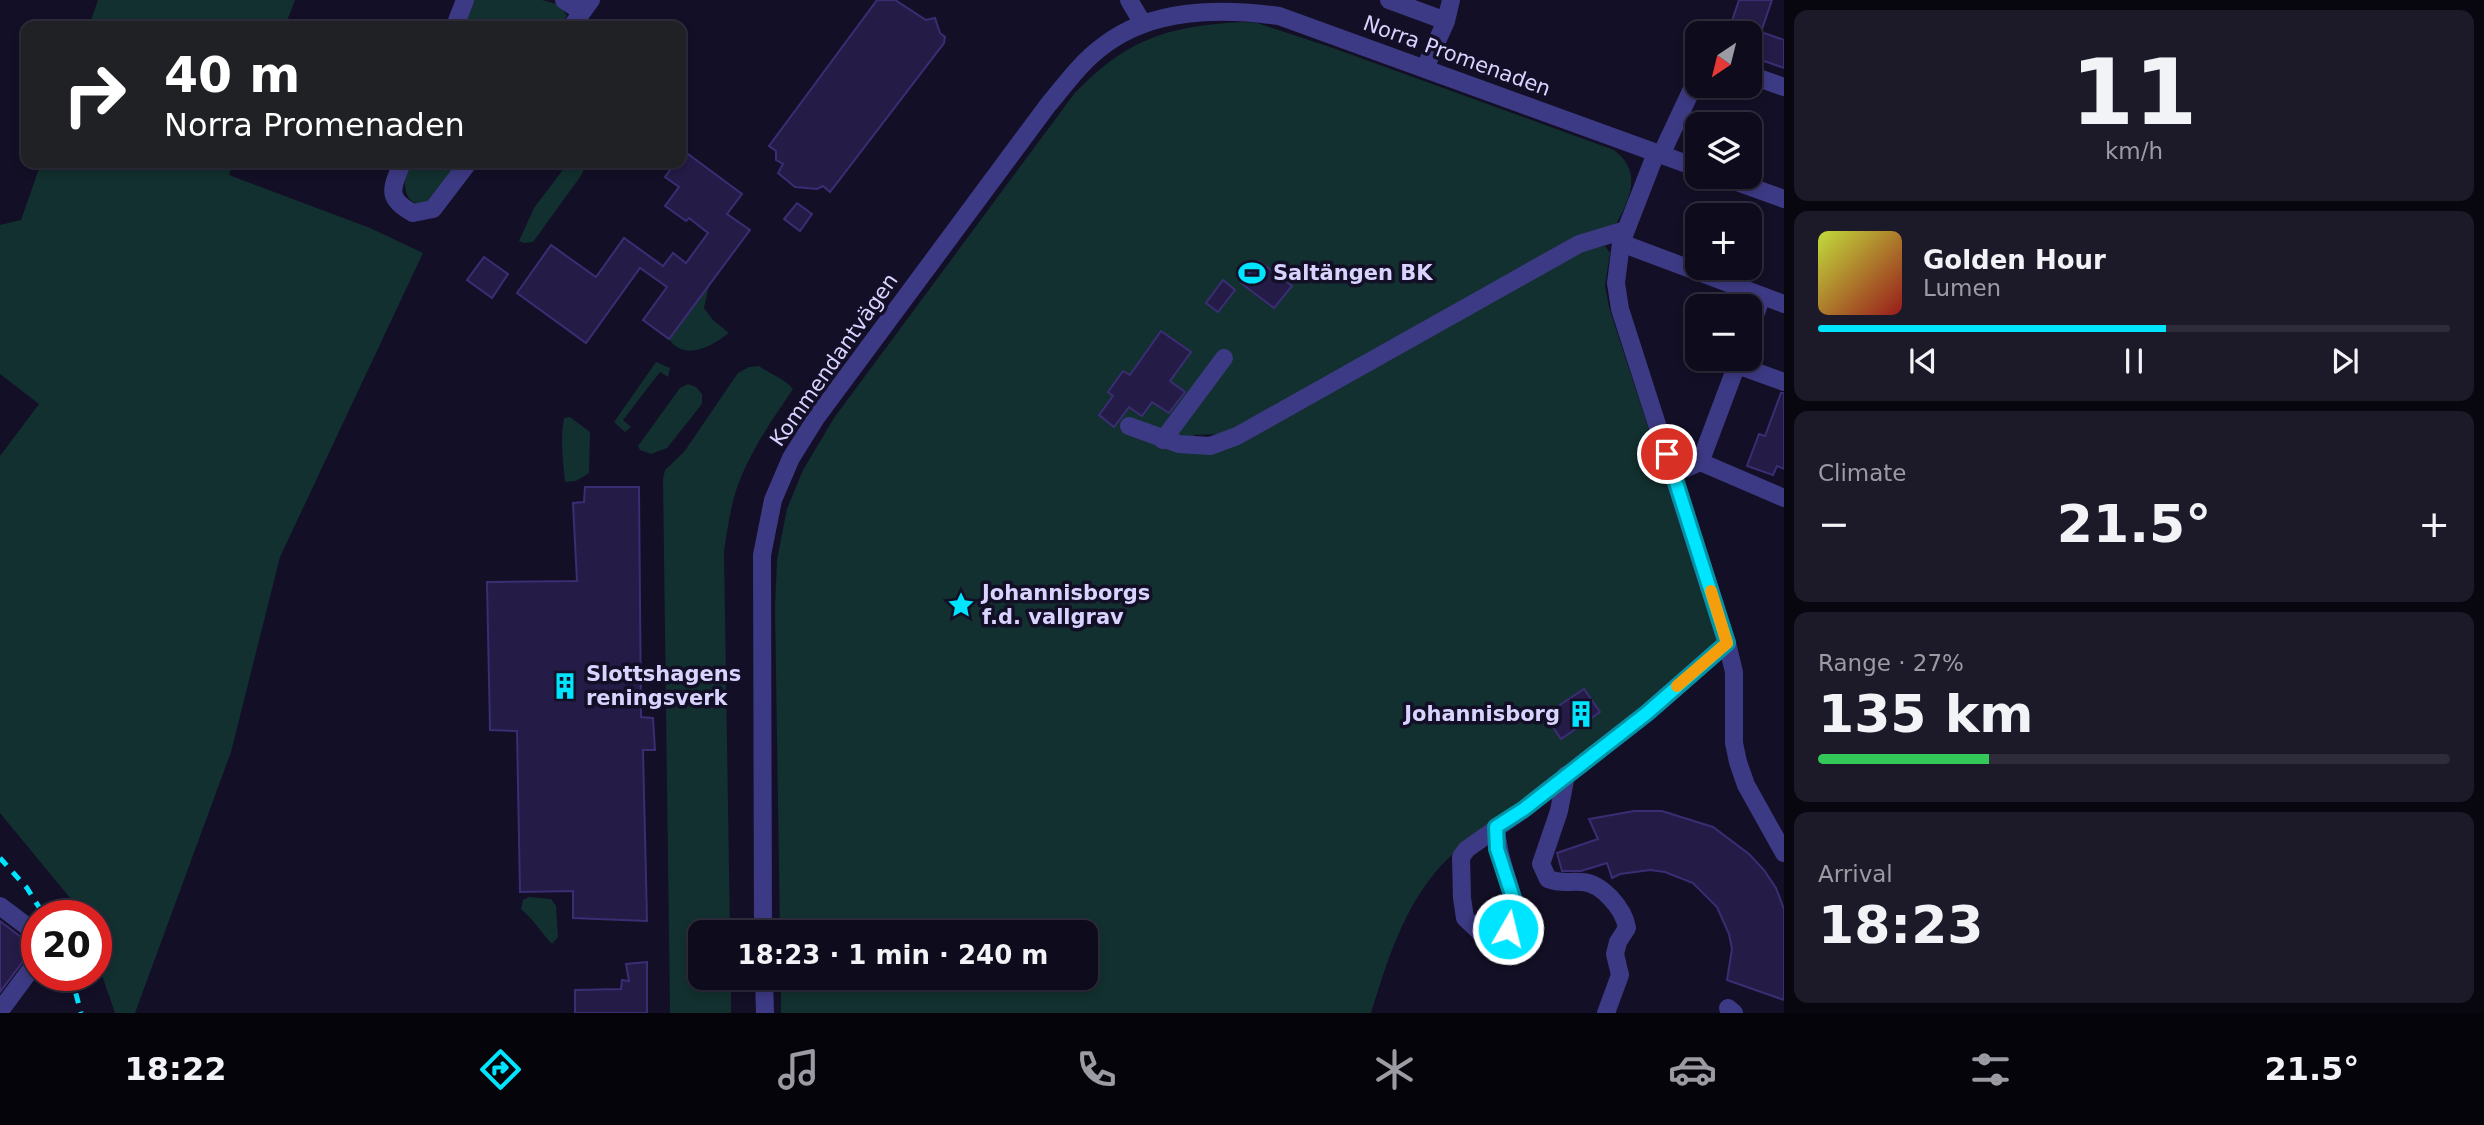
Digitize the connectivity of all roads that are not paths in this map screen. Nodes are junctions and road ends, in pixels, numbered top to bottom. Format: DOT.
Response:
graph roads {
  1 [pos="465,0"];
  2 [pos="564,0"];
  3 [pos="1129,0"];
  4 [pos="1389,0"];
  5 [pos="1451,0"];
  6 [pos="582,13"];
  7 [pos="457,21"];
  8 [pos="1446,21"];
  9 [pos="1143,24"];
  10 [pos="1425,68"];
  11 [pos="1762,79"];
  12 [pos="1784,87"];
  13 [pos="1687,98"];
  14 [pos="1658,154"];
  15 [pos="1685,163"];
  16 [pos="400,168"];
  17 [pos="464,168"];
  18 [pos="1756,189"];
  19 [pos="1784,199"];
  20 [pos="1623,237"];
  21 [pos="1757,294"];
  22 [pos="1762,296"];
  23 [pos="1784,304"];
  24 [pos="1224,358"];
  25 [pos="1735,371"];
  26 [pos="1759,371"];
  27 [pos="1784,382"];
  28 [pos="1129,426"];
  29 [pos="1163,440"];
  30 [pos="1699,461"];
  31 [pos="1674,473"];
  32 [pos="1784,498"];
  33 [pos="1727,643"];
  34 [pos="1566,775"];
  35 [pos="1496,827"];
  36 [pos="1784,853"];
  37 [pos="0,906"];
  38 [pos="763,920"];
  39 [pos="21,921"];
  40 [pos="21,983"];
  41 [pos="764,990"];
  42 [pos="0,1011"];
  43 [pos="765,1013"];
  44 [pos="1606,1013"];
  1 -- 7 [label="street"];
  2 -- 6 [label="street"];
  3 -- 9 [label="street"];
  4 -- 8 [label="street"];
  5 -- 8 [label="street"];
  8 -- 10 [label="street"];
  9 -- 10 [label="street, Norra Promenaden"];
  9 -- 38 [label="street, Kommendantvägen"];
  10 -- 14 [label="street, Norra Promenaden"];
  11 -- 12 [label="street"];
  13 -- 14 [label="street"];
  14 -- 15 [label="street, Norra Promenaden"];
  14 -- 20 [label="street"];
  16 -- 17 [label="street"];
  18 -- 19 [label="street"];
  20 -- 21 [label="street"];
  20 -- 29 [label="street"];
  20 -- 31 [label="street"];
  22 -- 23 [label="street"];
  24 -- 29 [label="street"];
  25 -- 30 [label="street"];
  26 -- 27 [label="street"];
  28 -- 29 [label="street"];
  30 -- 31 [label="street"];
  30 -- 32 [label="street"];
  31 -- 33 [label="street"];
  33 -- 34 [label="street"];
  33 -- 36 [label="street"];
  34 -- 35 [label="street"];
  34 -- 44 [label="street"];
  35 -- 35 [label="street"];
  37 -- 39 [label="street"];
  40 -- 42 [label="street"];
  41 -- 43 [label="street"];
}
